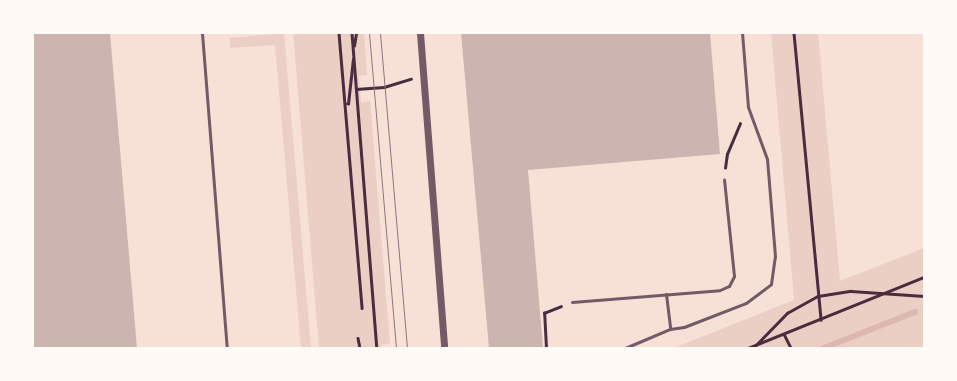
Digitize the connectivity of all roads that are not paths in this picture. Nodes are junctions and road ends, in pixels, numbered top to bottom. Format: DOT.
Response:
graph roads {
  1 [pos="202,33"];
  2 [pos="420,33"];
  3 [pos="742,33"];
  4 [pos="724,180"];
  5 [pos="666,294"];
  6 [pos="572,302"];
  7 [pos="670,329"];
  8 [pos="227,348"];
  9 [pos="444,348"];
  10 [pos="625,348"];
  1 -- 8 [label="lane"];
  2 -- 9 [label="street"];
  3 -- 7 [label="lane"];
  4 -- 5 [label="lane"];
  5 -- 6 [label="lane"];
  5 -- 7 [label="lane"];
  7 -- 10 [label="lane"];
}
